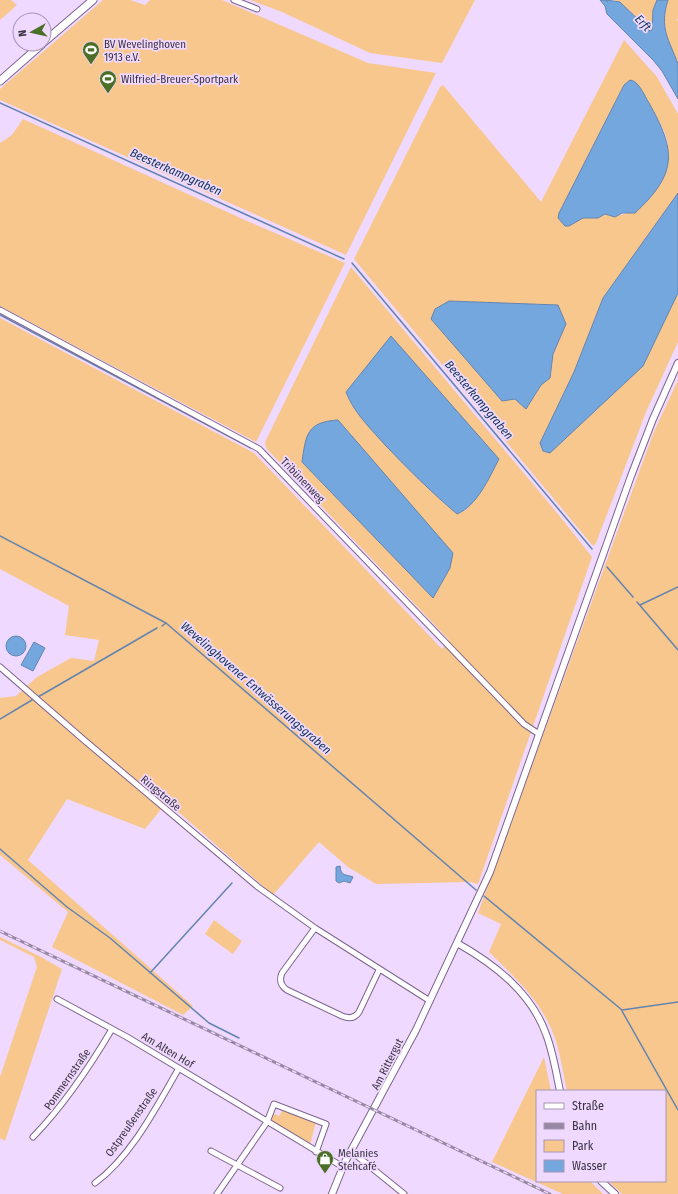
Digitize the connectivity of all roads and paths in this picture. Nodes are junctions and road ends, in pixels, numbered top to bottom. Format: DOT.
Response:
graph roads {
  1 [pos="93,0"];
  2 [pos="234,0"];
  3 [pos="257,9"];
  4 [pos="52,35"];
  5 [pos="33,52"];
  6 [pos="0,80"];
  7 [pos="0,310"];
  8 [pos="678,363"];
  9 [pos="0,667"];
  10 [pos="539,734"];
  11 [pos="315,928"];
  12 [pos="457,943"];
  13 [pos="379,970"];
  14 [pos="57,999"];
  15 [pos="430,1001"];
  16 [pos="112,1029"];
  17 [pos="179,1068"];
  18 [pos="560,1090"];
  19 [pos="267,1122"];
  20 [pos="33,1137"];
  21 [pos="211,1151"];
  22 [pos="351,1151"];
  23 [pos="316,1152"];
  24 [pos="236,1166"];
  25 [pos="343,1167"];
  26 [pos="602,1182"];
  27 [pos="95,1183"];
  28 [pos="280,1188"];
  29 [pos="217,1194"];
  30 [pos="332,1194"];
  31 [pos="404,1194"];
  32 [pos="615,1194"];
  1 -- 4 [label="main road"];
  2 -- 3 [label="street"];
  5 -- 6 [label="main road"];
  7 -- 10 [label="street, Tribünenweg"];
  8 -- 10 [label="street, Am Rittergut"];
  9 -- 11 [label="street, Ringstraße"];
  10 -- 12 [label="street, Am Rittergut"];
  11 -- 13 [label="street, Ringstraße"];
  11 -- 13 [label="street"];
  12 -- 15 [label="street, Am Rittergut"];
  12 -- 18 [label="street"];
  13 -- 15 [label="street, Ringstraße"];
  14 -- 16 [label="street, Am Alten Hof"];
  15 -- 22 [label="street, Am Rittergut"];
  16 -- 17 [label="street, Am Alten Hof"];
  16 -- 20 [label="street, Pommernstraße"];
  17 -- 19 [label="street, Am Alten Hof"];
  17 -- 27 [label="street, Ostpreußenstraße"];
  19 -- 23 [label="street, Am Alten Hof"];
  19 -- 23 [label="street"];
  19 -- 24 [label="street"];
  21 -- 24 [label="street"];
  22 -- 25 [label="street, Am Rittergut"];
  22 -- 31 [label="street"];
  23 -- 25 [label="street, Am Alten Hof"];
  24 -- 28 [label="street"];
  24 -- 29 [label="street"];
  25 -- 30 [label="street, Am Rittergut"];
  26 -- 32 [label="street"];
}
